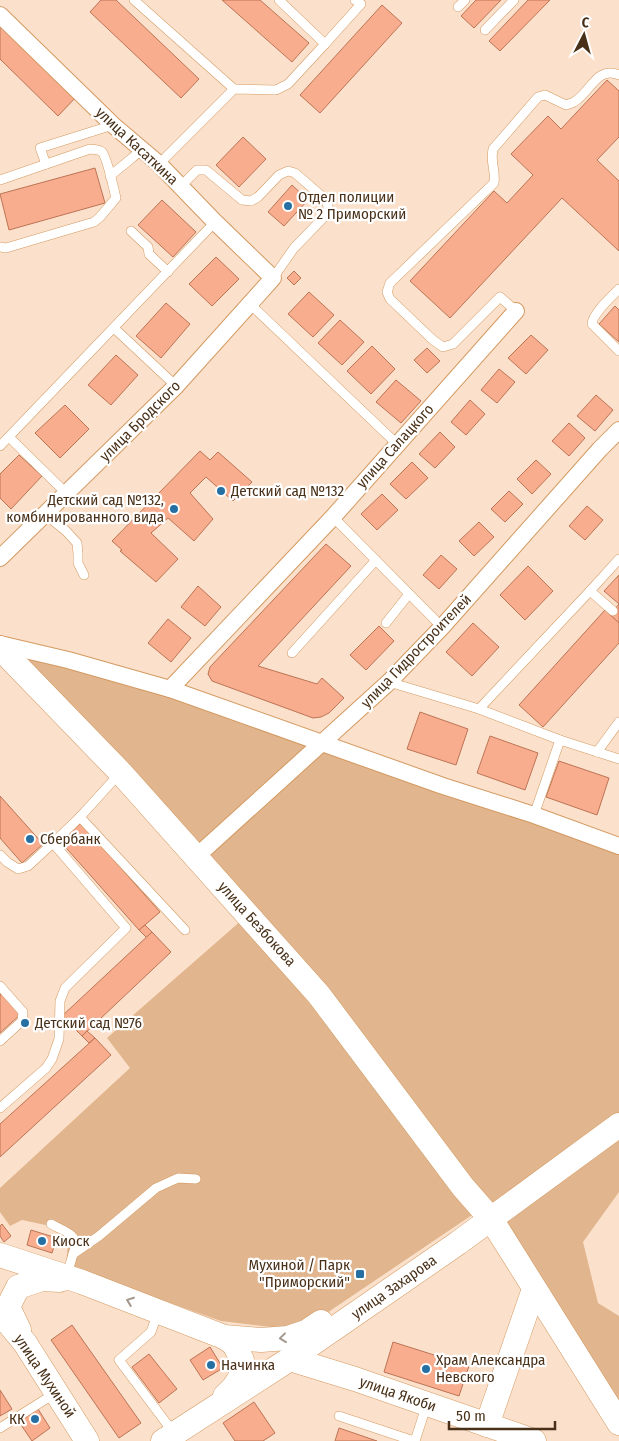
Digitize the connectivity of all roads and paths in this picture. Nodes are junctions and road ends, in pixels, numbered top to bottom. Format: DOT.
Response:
graph roads {
  1 [pos="134,0"];
  2 [pos="279,0"];
  3 [pos="356,0"];
  4 [pos="514,0"];
  5 [pos="0,15"];
  6 [pos="486,30"];
  7 [pos="325,44"];
  8 [pos="619,75"];
  9 [pos="234,89"];
  10 [pos="113,124"];
  11 [pos="142,149"];
  12 [pos="46,164"];
  13 [pos="160,164"];
  14 [pos="110,176"];
  15 [pos="0,180"];
  16 [pos="181,186"];
  17 [pos="216,222"];
  18 [pos="131,231"];
  19 [pos="0,248"];
  20 [pos="168,272"];
  21 [pos="274,278"];
  22 [pos="619,289"];
  23 [pos="250,304"];
  24 [pos="516,311"];
  25 [pos="114,328"];
  26 [pos="619,350"];
  27 [pos="176,386"];
  28 [pos="619,430"];
  29 [pos="9,437"];
  30 [pos="397,444"];
  31 [pos="0,446"];
  32 [pos="66,493"];
  33 [pos="45,514"];
  34 [pos="333,516"];
  35 [pos="0,558"];
  36 [pos="619,559"];
  37 [pos="376,560"];
  38 [pos="84,575"];
  39 [pos="590,592"];
  40 [pos="409,594"];
  41 [pos="613,611"];
  42 [pos="386,623"];
  43 [pos="442,627"];
  44 [pos="0,644"];
  45 [pos="0,648"];
  46 [pos="292,653"];
  47 [pos="389,682"];
  48 [pos="170,690"];
  49 [pos="479,709"];
  50 [pos="619,722"];
  51 [pos="560,740"];
  52 [pos="322,743"];
  53 [pos="597,752"];
  54 [pos="619,759"];
  55 [pos="121,773"];
  56 [pos="534,815"];
  57 [pos="80,817"];
  58 [pos="53,843"];
  59 [pos="619,846"];
  60 [pos="0,855"];
  61 [pos="197,856"];
  62 [pos="185,930"];
  63 [pos="0,986"];
  64 [pos="0,1041"];
  65 [pos="0,1108"];
  66 [pos="619,1125"];
  67 [pos="196,1179"];
  68 [pos="491,1220"];
  69 [pos="51,1224"];
  70 [pos="73,1254"];
  71 [pos="0,1255"];
  72 [pos="74,1280"];
  73 [pos="534,1289"];
  74 [pos="158,1311"];
  75 [pos="0,1313"];
  76 [pos="224,1337"];
  77 [pos="25,1343"];
  78 [pos="290,1359"];
  79 [pos="57,1392"];
  80 [pos="427,1404"];
  81 [pos="211,1410"];
  82 [pos="339,1416"];
  83 [pos="619,1423"];
  84 [pos="487,1425"];
  85 [pos="0,1428"];
  86 [pos="169,1437"];
  87 [pos="526,1440"];
  88 [pos="87,1441"];
  89 [pos="414,1441"];
  1 -- 9 [label="lane"];
  2 -- 7 [label="lane"];
  3 -- 7 [label="lane"];
  4 -- 6 [label="lane"];
  5 -- 10 [label="street, улица Касаткина"];
  7 -- 9 [label="lane"];
  8 -- 24 [label="lane"];
  9 -- 13 [label="lane"];
  10 -- 11 [label="street, улица Касаткина"];
  10 -- 12 [label="lane"];
  11 -- 13 [label="street, улица Касаткина"];
  11 -- 14 [label="lane"];
  12 -- 14 [label="lane"];
  12 -- 15 [label="lane"];
  13 -- 16 [label="street, улица Касаткина"];
  14 -- 19 [label="lane"];
  16 -- 17 [label="street, улица Касаткина"];
  16 -- 21 [label="lane"];
  17 -- 20 [label="lane"];
  17 -- 21 [label="street, улица Касаткина"];
  18 -- 20 [label="lane"];
  20 -- 25 [label="lane"];
  21 -- 23 [label="street, улица Бродского"];
  22 -- 26 [label="lane"];
  23 -- 27 [label="street, улица Бродского"];
  23 -- 30 [label="lane"];
  24 -- 30 [label="street, улица Салацкого"];
  25 -- 27 [label="lane"];
  25 -- 29 [label="lane"];
  27 -- 32 [label="street, улица Бродского"];
  28 -- 43 [label="street, улица Гидростроителей"];
  29 -- 31 [label="lane"];
  29 -- 32 [label="lane"];
  30 -- 34 [label="street, улица Салацкого"];
  32 -- 33 [label="street, улица Бродского"];
  33 -- 35 [label="street, улица Бродского"];
  33 -- 38 [label="lane"];
  34 -- 37 [label="lane"];
  34 -- 48 [label="street, улица Салацкого"];
  36 -- 39 [label="lane"];
  37 -- 40 [label="lane"];
  37 -- 46 [label="lane"];
  39 -- 41 [label="lane"];
  39 -- 49 [label="lane"];
  40 -- 42 [label="lane"];
  40 -- 43 [label="lane"];
  43 -- 47 [label="street, улица Гидростроителей"];
  44 -- 48 [label="street"];
  45 -- 55 [label="main road, улица Безбокова"];
  47 -- 49 [label="lane"];
  47 -- 52 [label="street, улица Гидростроителей"];
  48 -- 52 [label="street"];
  49 -- 51 [label="lane"];
  50 -- 53 [label="lane"];
  51 -- 53 [label="lane"];
  51 -- 56 [label="lane"];
  52 -- 56 [label="street"];
  52 -- 61 [label="street, улица Гидростроителей"];
  53 -- 54 [label="lane"];
  55 -- 57 [label="lane"];
  55 -- 61 [label="main road, улица Безбокова"];
  56 -- 59 [label="street"];
  57 -- 58 [label="lane"];
  57 -- 62 [label="lane"];
  58 -- 60 [label="lane"];
  58 -- 65 [label="lane"];
  61 -- 68 [label="main road, улица Безбокова"];
  63 -- 64 [label="lane"];
  66 -- 68 [label="main road, улица Захарова"];
  67 -- 70 [label="lane"];
  68 -- 73 [label="main road, улица Безбокова"];
  68 -- 76 [label="main road, one-way"];
  68 -- 78 [label="main road, улица Захарова"];
  69 -- 70 [label="lane"];
  70 -- 72 [label="lane"];
  71 -- 72 [label="main road"];
  74 -- 72 [label="main road, one-way"];
  72 -- 77 [label="main road"];
  73 -- 83 [label="main road, улица Безбокова"];
  73 -- 84 [label="main road"];
  74 -- 76 [label="main road"];
  74 -- 86 [label="lane"];
  75 -- 77 [label="main road, улица Мухиной"];
  76 -- 81 [label="main road"];
  77 -- 79 [label="main road, улица Мухиной"];
  78 -- 80 [label="main road, улица Якоби"];
  78 -- 81 [label="main road, улица Захарова"];
  79 -- 85 [label="lane"];
  79 -- 88 [label="main road, улица Мухиной"];
  80 -- 84 [label="main road, улица Якоби"];
  80 -- 89 [label="lane"];
  81 -- 86 [label="main road, улица Захарова"];
  82 -- 89 [label="lane"];
  84 -- 87 [label="main road, улица Якоби"];
}
